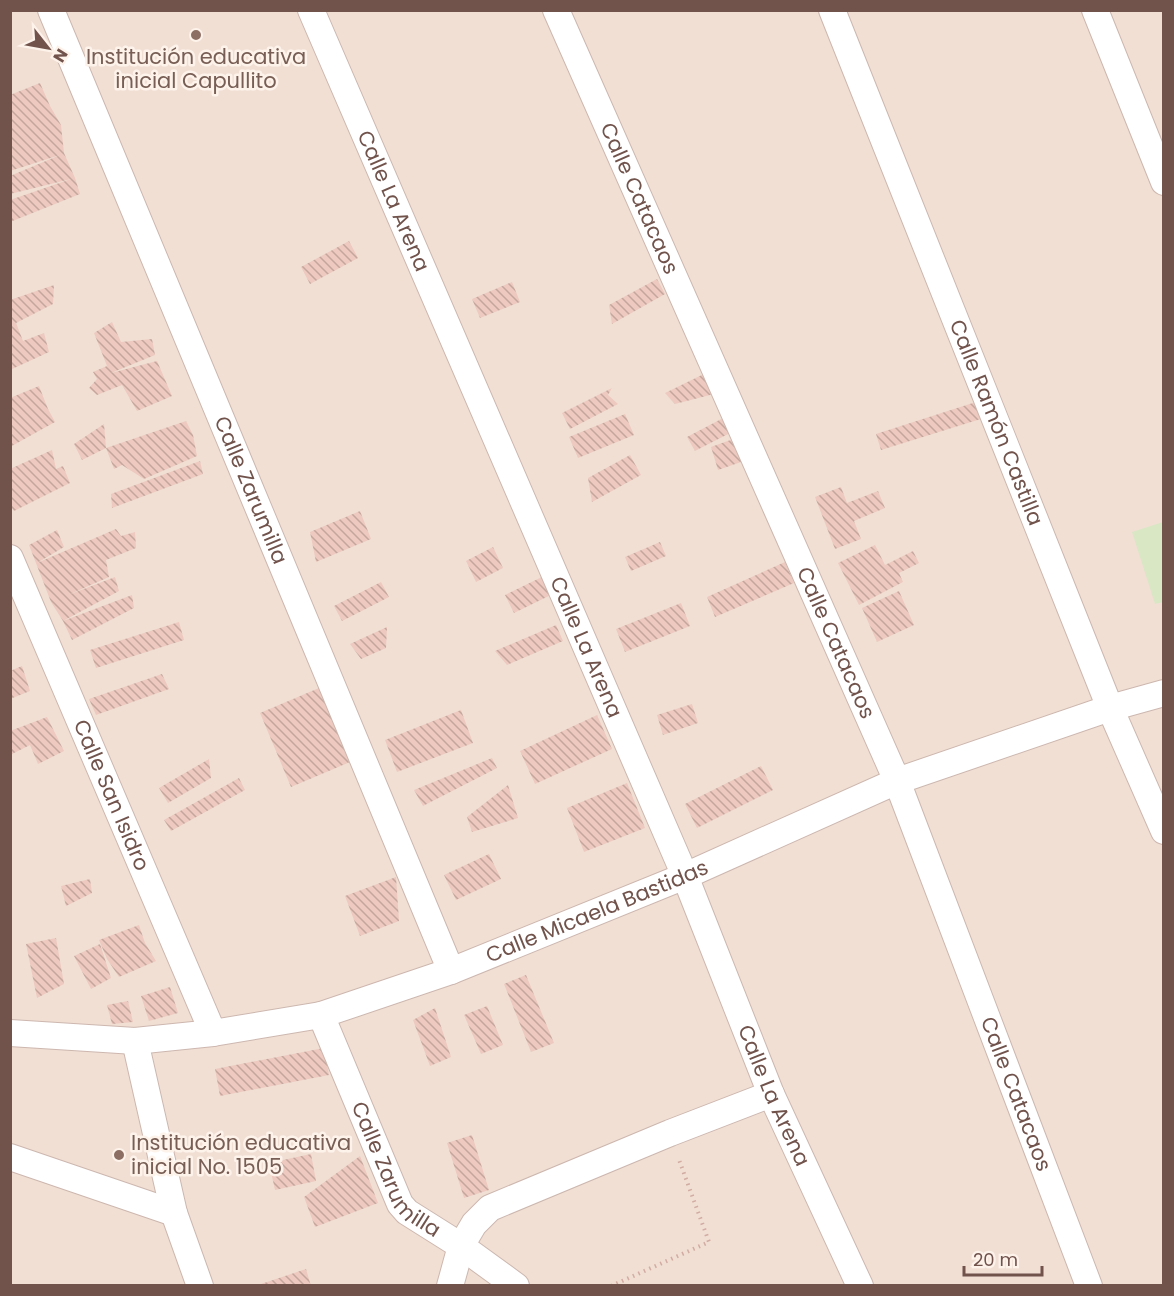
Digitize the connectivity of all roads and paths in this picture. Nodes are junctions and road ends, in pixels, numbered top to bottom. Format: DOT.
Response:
graph roads {
  1 [pos="51,10"];
  2 [pos="311,10"];
  3 [pos="556,10"];
  4 [pos="832,10"];
  5 [pos="1095,10"];
  6 [pos="1164,182"];
  7 [pos="10,558"];
  8 [pos="1164,693"];
  9 [pos="1110,708"];
  10 [pos="897,781"];
  11 [pos="1164,831"];
  12 [pos="686,876"];
  13 [pos="451,971"];
  14 [pos="321,1015"];
  15 [pos="10,1033"];
  16 [pos="213,1033"];
  17 [pos="135,1041"];
  18 [pos="771,1094"];
  19 [pos="670,1133"];
  20 [pos="10,1157"];
  21 [pos="174,1213"];
  22 [pos="461,1245"];
  23 [pos="200,1286"];
  24 [pos="450,1286"];
  25 [pos="516,1286"];
  26 [pos="612,1286"];
  27 [pos="860,1286"];
  28 [pos="1089,1286"];
  1 -- 13 [label="street, Calle Zarumilla"];
  2 -- 12 [label="street, Calle La Arena"];
  3 -- 10 [label="street, Calle Catacaos"];
  4 -- 9 [label="street, Calle Ramón Castilla"];
  5 -- 6 [label="street"];
  7 -- 16 [label="street, Calle San Isidro"];
  8 -- 9 [label="street, Calle Micaela Bastidas"];
  9 -- 10 [label="street, Calle Micaela Bastidas"];
  9 -- 11 [label="street, Calle Ramón Castilla"];
  10 -- 12 [label="street, Calle Micaela Bastidas"];
  10 -- 28 [label="street, Calle Catacaos"];
  12 -- 13 [label="street, Calle Micaela Bastidas"];
  12 -- 18 [label="street, Calle La Arena"];
  13 -- 14 [label="street, Calle Micaela Bastidas"];
  14 -- 16 [label="street, Calle Micaela Bastidas"];
  14 -- 22 [label="street, Calle Zarumilla"];
  15 -- 17 [label="street, Calle Micaela Bastidas"];
  16 -- 17 [label="street, Calle Micaela Bastidas"];
  17 -- 21 [label="street"];
  18 -- 19 [label="street"];
  18 -- 27 [label="street, Calle La Arena"];
  19 -- 22 [label="street"];
  19 -- 26 [label="path"];
  20 -- 21 [label="street"];
  21 -- 23 [label="street"];
  22 -- 24 [label="street"];
  22 -- 25 [label="street, Calle Zarumilla"];
}
